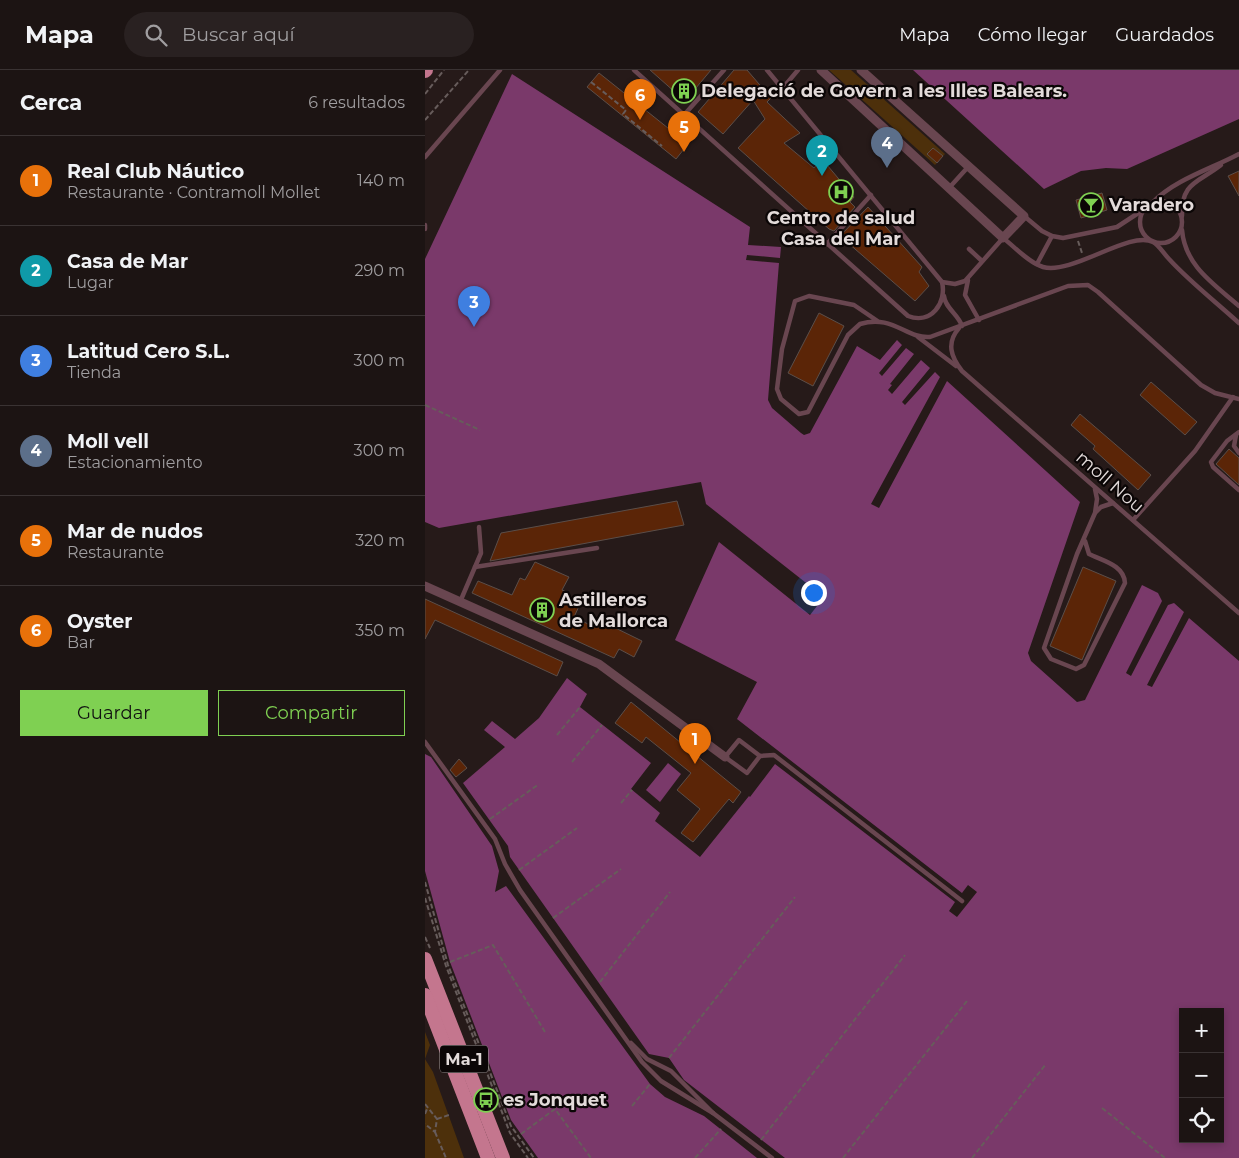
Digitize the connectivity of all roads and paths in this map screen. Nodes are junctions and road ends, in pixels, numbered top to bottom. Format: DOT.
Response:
graph roads {
  1 [pos="444,70"];
  2 [pos="469,70"];
  3 [pos="500,70"];
  4 [pos="634,70"];
  5 [pos="724,70"];
  6 [pos="767,70"];
  7 [pos="798,70"];
  8 [pos="821,70"];
  9 [pos="861,70"];
  10 [pos="591,82"];
  11 [pos="782,88"];
  12 [pos="425,94"];
  13 [pos="685,115"];
  14 [pos="425,120"];
  15 [pos="662,146"];
  16 [pos="1239,154"];
  17 [pos="425,157"];
  18 [pos="1224,162"];
  19 [pos="969,166"];
  20 [pos="949,188"];
  21 [pos="871,195"];
  22 [pos="1151,204"];
  23 [pos="1146,208"];
  24 [pos="1024,216"];
  25 [pos="1182,220"];
  26 [pos="1182,227"];
  27 [pos="1052,236"];
  28 [pos="1076,236"];
  29 [pos="1003,238"];
  30 [pos="1155,242"];
  31 [pos="827,244"];
  32 [pos="969,249"];
  33 [pos="1084,259"];
  34 [pos="982,261"];
  35 [pos="1037,264"];
  36 [pos="969,278"];
  37 [pos="942,282"];
  38 [pos="943,293"];
  39 [pos="1239,306"];
  40 [pos="979,320"];
  41 [pos="879,322"];
  42 [pos="1239,324"];
  43 [pos="962,326"];
  44 [pos="917,336"];
  45 [pos="962,371"];
  46 [pos="1233,397"];
  47 [pos="1239,399"];
  48 [pos="425,405"];
  49 [pos="480,430"];
  50 [pos="1237,434"];
  51 [pos="1239,453"];
  52 [pos="1095,487"];
  53 [pos="1239,490"];
  54 [pos="1113,503"];
  55 [pos="1095,513"];
  56 [pos="1133,520"];
  57 [pos="479,527"];
  58 [pos="1085,541"];
  59 [pos="597,548"];
  60 [pos="475,567"];
  61 [pos="425,586"];
  62 [pos="460,602"];
  63 [pos="1239,614"];
  64 [pos="580,707"];
  65 [pos="603,725"];
  66 [pos="557,735"];
  67 [pos="425,742"];
  68 [pos="761,756"];
  69 [pos="725,757"];
  70 [pos="572,762"];
  71 [pos="539,784"];
  72 [pos="632,790"];
  73 [pos="621,803"];
  74 [pos="489,820"];
  75 [pos="577,828"];
  76 [pos="621,869"];
  77 [pos="519,870"];
  78 [pos="425,882"];
  79 [pos="670,892"];
  80 [pos="795,897"];
  81 [pos="425,898"];
  82 [pos="962,901"];
  83 [pos="553,918"];
  84 [pos="905,955"];
  85 [pos="425,959"];
  86 [pos="450,962"];
  87 [pos="600,982"];
  88 [pos="425,995"];
  89 [pos="967,1001"];
  90 [pos="545,1032"];
  91 [pos="629,1041"];
  92 [pos="669,1058"];
  93 [pos="1046,1064"];
  94 [pos="650,1084"];
  95 [pos="425,1104"];
  96 [pos="631,1106"];
  97 [pos="1103,1108"];
  98 [pos="427,1110"];
  99 [pos="713,1113"];
  100 [pos="425,1114"];
  101 [pos="449,1115"];
  102 [pos="437,1119"];
  103 [pos="425,1124"];
  104 [pos="721,1129"];
  105 [pos="435,1132"];
  106 [pos="521,1134"];
  107 [pos="517,1135"];
  108 [pos="514,1138"];
  109 [pos="761,1140"];
  110 [pos="509,1141"];
  111 [pos="446,1158"];
  112 [pos="488,1158"];
  113 [pos="503,1158"];
  114 [pos="528,1158"];
  115 [pos="534,1158"];
  116 [pos="591,1158"];
  117 [pos="695,1158"];
  118 [pos="772,1158"];
  119 [pos="843,1158"];
  120 [pos="972,1158"];
  121 [pos="1165,1158"];
  1 -- 12 [label="path"];
  2 -- 14 [label="path"];
  3 -- 17 [label="lane"];
  4 -- 13 [label="lane"];
  5 -- 13 [label="lane"];
  6 -- 11 [label="lane"];
  7 -- 11 [label="lane"];
  8 -- 20 [label="street"];
  9 -- 19 [label="street"];
  10 -- 15 [label="path"];
  11 -- 21 [label="lane"];
  13 -- 31 [label="lane"];
  16 -- 18 [label="lane"];
  18 -- 22 [label="lane"];
  18 -- 25 [label="lane"];
  19 -- 20 [label="lane"];
  19 -- 24 [label="street"];
  20 -- 29 [label="street"];
  21 -- 31 [label="lane"];
  21 -- 37 [label="lane"];
  22 -- 23 [label="lane"];
  22 -- 25 [label="lane"];
  23 -- 28 [label="lane"];
  23 -- 30 [label="lane"];
  24 -- 27 [label="lane"];
  24 -- 29 [label="street"];
  25 -- 26 [label="lane"];
  26 -- 30 [label="lane"];
  26 -- 39 [label="lane"];
  27 -- 28 [label="lane"];
  27 -- 35 [label="lane"];
  28 -- 33 [label="path"];
  29 -- 34 [label="lane"];
  29 -- 35 [label="lane"];
  30 -- 33 [label="lane"];
  30 -- 42 [label="lane"];
  31 -- 38 [label="lane"];
  32 -- 34 [label="lane"];
  33 -- 35 [label="lane"];
  34 -- 36 [label="lane"];
  36 -- 37 [label="lane"];
  36 -- 40 [label="lane"];
  37 -- 38 [label="lane"];
  38 -- 43 [label="lane"];
  40 -- 43 [label="lane"];
  40 -- 46 [label="lane"];
  41 -- 41 [label="lane, moll Nou"];
  41 -- 44 [label="lane, moll Nou"];
  43 -- 44 [label="lane"];
  43 -- 45 [label="lane, moll Nou"];
  44 -- 45 [label="lane, moll Nou"];
  45 -- 52 [label="lane, moll Nou"];
  46 -- 47 [label="lane"];
  46 -- 56 [label="lane"];
  48 -- 49 [label="path"];
  50 -- 51 [label="lane"];
  50 -- 53 [label="lane"];
  52 -- 54 [label="lane, moll Nou"];
  52 -- 55 [label="lane"];
  54 -- 55 [label="lane"];
  54 -- 56 [label="lane, moll Nou"];
  55 -- 58 [label="lane"];
  56 -- 63 [label="lane, moll Nou"];
  57 -- 60 [label="lane"];
  58 -- 58 [label="lane"];
  59 -- 60 [label="lane"];
  60 -- 62 [label="lane"];
  61 -- 62 [label="street"];
  62 -- 69 [label="street"];
  64 -- 66 [label="path"];
  65 -- 70 [label="path"];
  67 -- 91 [label="lane"];
  68 -- 69 [label="lane"];
  68 -- 69 [label="lane"];
  68 -- 82 [label="lane"];
  71 -- 74 [label="path"];
  72 -- 73 [label="path"];
  75 -- 77 [label="path"];
  76 -- 83 [label="path"];
  78 -- 107 [label="path"];
  79 -- 87 [label="path"];
  80 -- 92 [label="path"];
  81 -- 108 [label="path"];
  84 -- 109 [label="path"];
  85 -- 113 [label="highway, Ma-1"];
  86 -- 90 [label="path"];
  88 -- 112 [label="highway, Ma-1"];
  89 -- 119 [label="path"];
  91 -- 99 [label="lane"];
  91 -- 99 [label="lane"];
  93 -- 120 [label="path"];
  94 -- 96 [label="path"];
  95 -- 98 [label="path"];
  97 -- 121 [label="path"];
  98 -- 100 [label="path"];
  98 -- 102 [label="path"];
  99 -- 118 [label="lane"];
  101 -- 102 [label="path"];
  102 -- 105 [label="path"];
  103 -- 105 [label="path"];
  104 -- 117 [label="path"];
  105 -- 111 [label="path"];
  106 -- 116 [label="path"];
  107 -- 108 [label="path"];
  107 -- 115 [label="path"];
  108 -- 110 [label="path"];
  108 -- 114 [label="path"];
}
